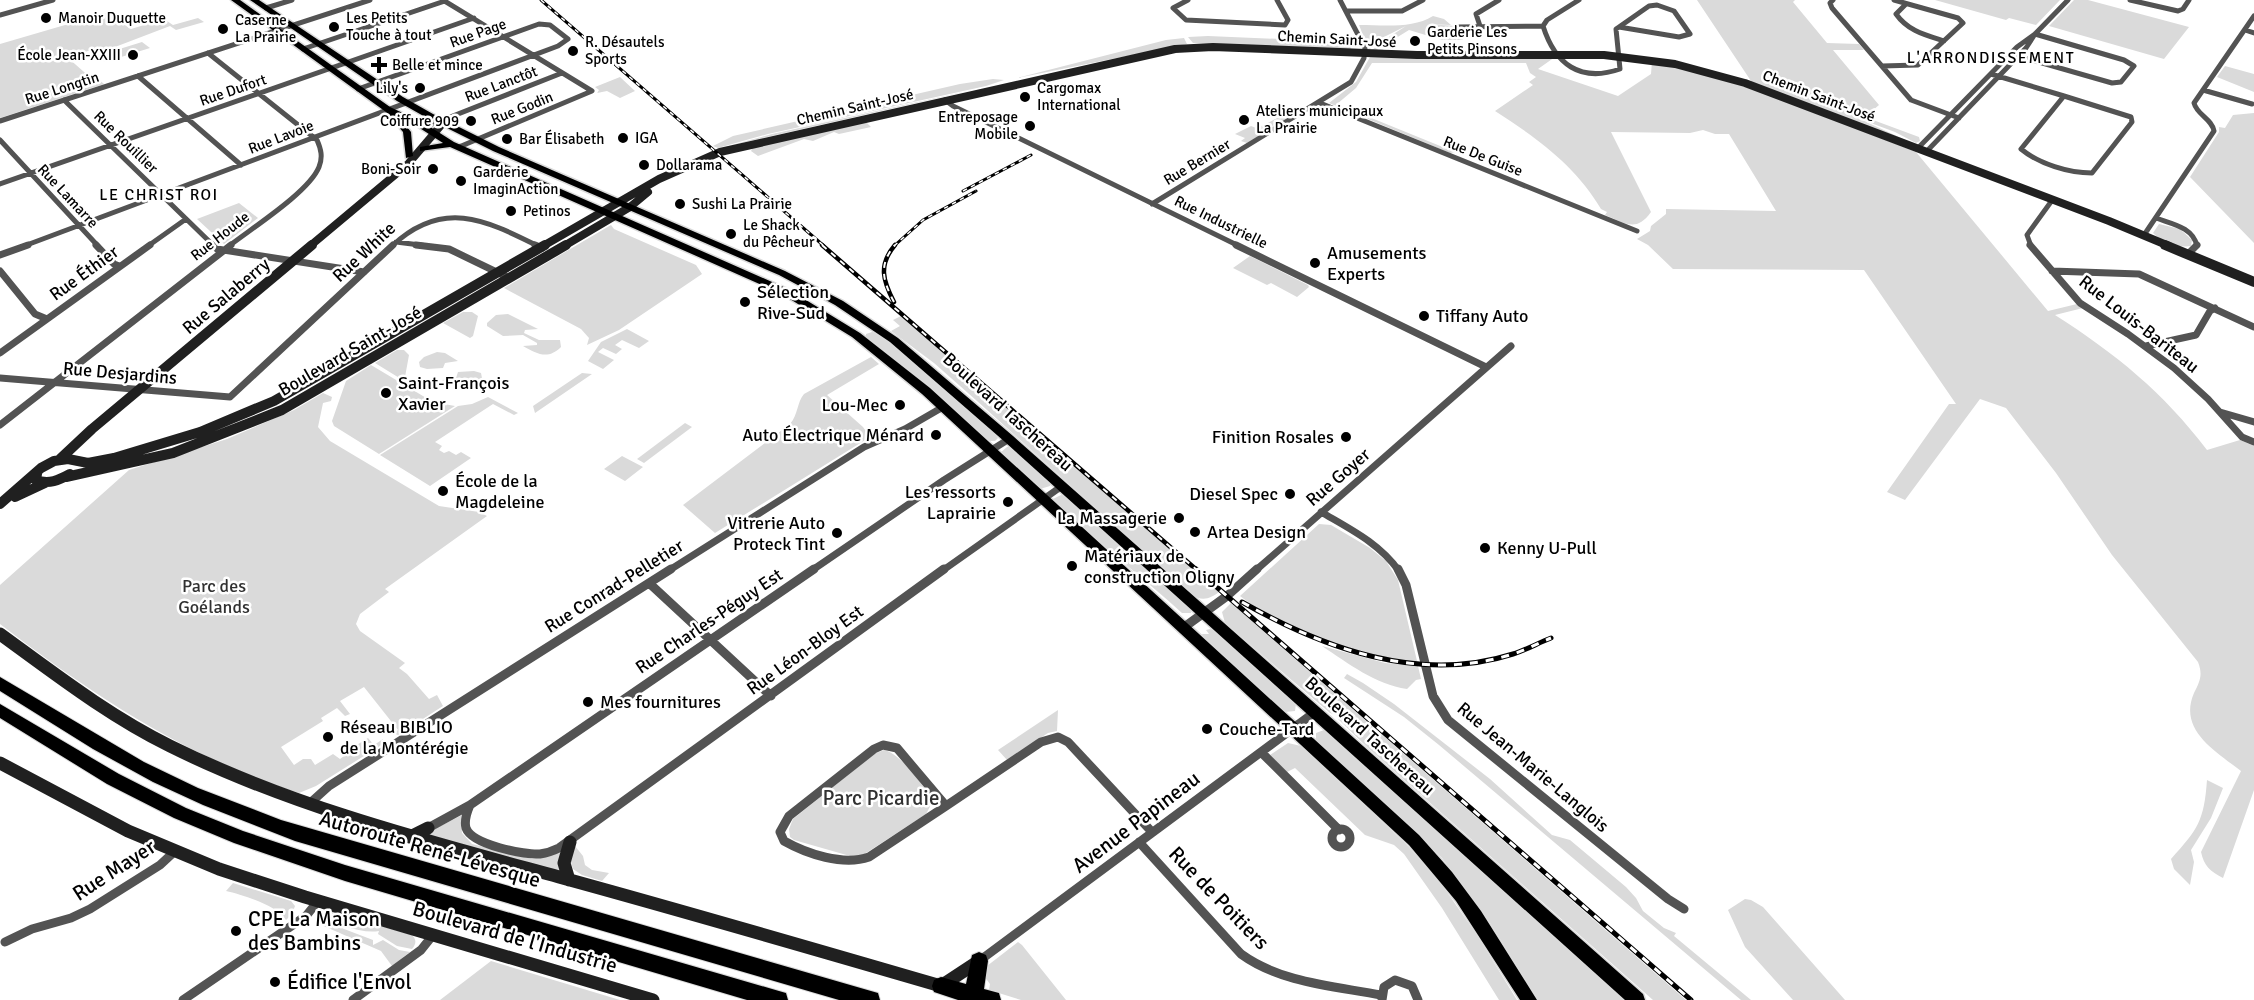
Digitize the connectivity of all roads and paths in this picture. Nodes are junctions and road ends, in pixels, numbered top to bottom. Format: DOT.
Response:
graph roads {
  1 [pos="53,0"];
  2 [pos="235,0"];
  3 [pos="254,0"];
  4 [pos="292,0"];
  5 [pos="370,0"];
  6 [pos="1188,0"];
  7 [pos="1277,0"];
  8 [pos="1340,0"];
  9 [pos="1423,0"];
  10 [pos="1499,0"];
  11 [pos="1579,0"];
  12 [pos="1833,0"];
  13 [pos="1894,0"];
  14 [pos="2068,0"];
  15 [pos="2130,0"];
  16 [pos="2189,0"];
  17 [pos="444,1"];
  18 [pos="1906,4"];
  19 [pos="266,8"];
  20 [pos="1347,11"];
  21 [pos="0,15"];
  22 [pos="2254,16"];
  23 [pos="474,18"];
  24 [pos="291,26"];
  25 [pos="1480,26"];
  26 [pos="1543,26"];
  27 [pos="1458,27"];
  28 [pos="1619,27"];
  29 [pos="277,30"];
  30 [pos="2245,30"];
  31 [pos="2254,33"];
  32 [pos="2035,34"];
  33 [pos="504,36"];
  34 [pos="568,40"];
  35 [pos="1944,41"];
  36 [pos="318,44"];
  37 [pos="303,49"];
  38 [pos="208,53"];
  39 [pos="1364,54"];
  40 [pos="1557,54"];
  41 [pos="2011,54"];
  42 [pos="533,55"];
  43 [pos="1619,56"];
  44 [pos="2019,56"];
  45 [pos="346,63"];
  46 [pos="1882,66"];
  47 [pos="330,68"];
  48 [pos="562,73"];
  49 [pos="1991,74"];
  50 [pos="138,76"];
  51 [pos="1999,76"];
  52 [pos="376,83"];
  53 [pos="358,89"];
  54 [pos="2203,90"];
  55 [pos="260,93"];
  56 [pos="2064,96"];
  57 [pos="64,100"];
  58 [pos="945,100"];
  59 [pos="405,102"];
  60 [pos="1320,103"];
  61 [pos="2252,104"];
  62 [pos="387,109"];
  63 [pos="1950,116"];
  64 [pos="1959,118"];
  65 [pos="187,119"];
  66 [pos="0,121"];
  67 [pos="443,121"];
  68 [pos="431,131"];
  69 [pos="314,137"];
  70 [pos="0,140"];
  71 [pos="475,140"];
  72 [pos="110,146"];
  73 [pos="455,146"];
  74 [pos="423,149"];
  75 [pos="1923,150"];
  76 [pos="409,156"];
  77 [pos="241,165"];
  78 [pos="31,174"];
  79 [pos="0,184"];
  80 [pos="380,187"];
  81 [pos="161,195"];
  82 [pos="2053,199"];
  83 [pos="1152,204"];
  84 [pos="625,205"];
  85 [pos="610,214"];
  86 [pos="186,219"];
  87 [pos="2156,219"];
  88 [pos="79,226"];
  89 [pos="1637,231"];
  90 [pos="2144,235"];
  91 [pos="705,239"];
  92 [pos="396,242"];
  93 [pos="542,248"];
  94 [pos="691,248"];
  95 [pos="223,251"];
  96 [pos="2189,253"];
  97 [pos="0,255"];
  98 [pos="292,262"];
  99 [pos="119,266"];
  100 [pos="0,271"];
  101 [pos="2052,271"];
  102 [pos="364,272"];
  103 [pos="498,273"];
  104 [pos="509,278"];
  105 [pos="791,278"];
  106 [pos="2254,282"];
  107 [pos="776,287"];
  108 [pos="2215,308"];
  109 [pos="47,319"];
  110 [pos="873,325"];
  111 [pos="2254,327"];
  112 [pos="856,335"];
  113 [pos="1511,346"];
  114 [pos="2146,346"];
  115 [pos="0,353"];
  116 [pos="1486,367"];
  117 [pos="0,378"];
  118 [pos="55,382"];
  119 [pos="138,390"];
  120 [pos="236,393"];
  121 [pos="943,407"];
  122 [pos="2220,412"];
  123 [pos="2254,422"];
  124 [pos="0,425"];
  125 [pos="92,429"];
  126 [pos="1009,439"];
  127 [pos="2254,442"];
  128 [pos="990,450"];
  129 [pos="60,459"];
  130 [pos="76,462"];
  131 [pos="37,474"];
  132 [pos="66,477"];
  133 [pos="45,483"];
  134 [pos="1062,486"];
  135 [pos="1042,498"];
  136 [pos="0,506"];
  137 [pos="1322,512"];
  138 [pos="649,583"];
  139 [pos="1204,614"];
  140 [pos="1183,628"];
  141 [pos="0,634"];
  142 [pos="711,640"];
  143 [pos="0,683"];
  144 [pos="771,696"];
  145 [pos="0,710"];
  146 [pos="1315,712"];
  147 [pos="1293,728"];
  148 [pos="1261,752"];
  149 [pos="0,763"];
  150 [pos="309,804"];
  151 [pos="470,805"];
  152 [pos="946,806"];
  153 [pos="428,828"];
  154 [pos="1339,830"];
  155 [pos="1152,832"];
  156 [pos="410,837"];
  157 [pos="1139,842"];
  158 [pos="570,843"];
  159 [pos="174,852"];
  160 [pos="569,880"];
  161 [pos="318,901"];
  162 [pos="1684,909"];
  163 [pos="433,935"];
  164 [pos="5,942"];
  165 [pos="979,961"];
  166 [pos="941,986"];
  167 [pos="983,997"];
  168 [pos="1382,997"];
  169 [pos="183,1000"];
  170 [pos="353,1000"];
  171 [pos="653,1000"];
  172 [pos="779,1000"];
  173 [pos="871,1000"];
  174 [pos="1418,1000"];
  175 [pos="1528,1000"];
  176 [pos="1637,1000"];
  1 -- 21 [label="street"];
  2 -- 29 [label="main road"];
  3 -- 19 [label="main road, Boulevard Taschereau"];
  4 -- 19 [label="street"];
  5 -- 24 [label="street, Rue Longtin"];
  6 -- 7 [label="street"];
  8 -- 20 [label="street"];
  9 -- 20 [label="street"];
  10 -- 25 [label="street"];
  11 -- 26 [label="street"];
  12 -- 46 [label="street"];
  13 -- 18 [label="street"];
  14 -- 32 [label="street"];
  15 -- 16 [label="street"];
  17 -- 23 [label="street"];
  17 -- 36 [label="street"];
  18 -- 35 [label="street"];
  18 -- 35 [label="street"];
  19 -- 24 [label="main road, Boulevard Taschereau"];
  20 -- 39 [label="street"];
  22 -- 30 [label="street"];
  23 -- 33 [label="street"];
  23 -- 45 [label="street, Rue Dufort"];
  24 -- 29 [label="street, Rue Longtin"];
  24 -- 36 [label="main road, Boulevard Taschereau"];
  25 -- 26 [label="street"];
  25 -- 27 [label="street"];
  26 -- 40 [label="street"];
  28 -- 28 [label="street"];
  28 -- 43 [label="street"];
  29 -- 37 [label="main road"];
  29 -- 38 [label="street, Rue Longtin"];
  30 -- 31 [label="street"];
  30 -- 54 [label="street"];
  32 -- 41 [label="street"];
  32 -- 44 [label="street"];
  32 -- 44 [label="street"];
  33 -- 34 [label="street, Rue Page"];
  33 -- 42 [label="street"];
  33 -- 52 [label="street, Rue Page"];
  34 -- 42 [label="street, Rue Lavoie"];
  35 -- 46 [label="street"];
  36 -- 37 [label="street"];
  36 -- 45 [label="main road, Boulevard Taschereau"];
  37 -- 47 [label="main road"];
  38 -- 50 [label="street, Rue Longtin"];
  38 -- 55 [label="street"];
  39 -- 40 [label="street, Chemin Saint-José"];
  39 -- 58 [label="street, Chemin Saint-José"];
  39 -- 60 [label="street, Rue Bernier"];
  40 -- 43 [label="street, Chemin Saint-José"];
  40 -- 43 [label="street"];
  41 -- 44 [label="street"];
  41 -- 49 [label="street"];
  42 -- 48 [label="street"];
  42 -- 59 [label="street, Rue Lavoie"];
  43 -- 75 [label="street, Chemin Saint-José"];
  44 -- 51 [label="street"];
  45 -- 47 [label="street, Rue Dufort"];
  45 -- 52 [label="main road, Boulevard Taschereau"];
  46 -- 63 [label="street"];
  47 -- 53 [label="main road"];
  47 -- 55 [label="street, Rue Dufort"];
  48 -- 67 [label="street, Rue Lanctôt"];
  48 -- 71 [label="street, Rue Godin"];
  49 -- 51 [label="street"];
  49 -- 63 [label="street"];
  50 -- 57 [label="street, Rue Longtin"];
  50 -- 65 [label="street"];
  51 -- 56 [label="street"];
  51 -- 64 [label="street"];
  52 -- 53 [label="street, Rue Page"];
  52 -- 59 [label="main road, Boulevard Taschereau"];
  53 -- 62 [label="main road"];
  54 -- 61 [label="street"];
  54 -- 87 [label="street"];
  55 -- 65 [label="street, Rue Dufort"];
  55 -- 69 [label="street"];
  56 -- 56 [label="street"];
  57 -- 66 [label="street, Rue Longtin"];
  57 -- 72 [label="street, Rue Rouillier"];
  58 -- 83 [label="street, Rue Industrielle"];
  58 -- 84 [label="street, Chemin Saint-José"];
  59 -- 62 [label="street, Rue Lavoie"];
  59 -- 67 [label="main road, Boulevard Taschereau"];
  60 -- 83 [label="street, Rue Bernier"];
  60 -- 89 [label="street, Rue De Guise"];
  62 -- 68 [label="main road"];
  62 -- 69 [label="street, Rue Lavoie"];
  62 -- 76 [label="main road"];
  63 -- 64 [label="street"];
  63 -- 75 [label="street"];
  64 -- 75 [label="street"];
  65 -- 72 [label="street, Rue Dufort"];
  65 -- 77 [label="street"];
  67 -- 68 [label="street, Rue Salaberry"];
  67 -- 68 [label="street, Rue Lanctôt"];
  67 -- 71 [label="main road, Boulevard Taschereau"];
  68 -- 73 [label="main road"];
  68 -- 74 [label="street, Rue Salaberry"];
  68 -- 76 [label="street, Rue Salaberry"];
  69 -- 77 [label="street, Rue Lavoie"];
  69 -- 95 [label="street, Rue Houde"];
  70 -- 78 [label="street, Rue Lamarre"];
  71 -- 73 [label="street, Rue Godin"];
  71 -- 84 [label="main road, Boulevard Taschereau"];
  72 -- 78 [label="street, Rue Dufort"];
  72 -- 81 [label="street, Rue Rouillier"];
  73 -- 74 [label="main road"];
  73 -- 85 [label="main road"];
  74 -- 80 [label="street, Rue Salaberry"];
  75 -- 82 [label="street, Chemin Saint-José"];
  76 -- 80 [label="street, Rue Salaberry"];
  77 -- 81 [label="street, Rue Lavoie"];
  78 -- 79 [label="street, Rue Dufort"];
  78 -- 88 [label="street, Rue Lamarre"];
  80 -- 98 [label="street, Rue Salaberry"];
  81 -- 86 [label="street, Rue Rouillier"];
  81 -- 88 [label="street, Rue Lavoie"];
  82 -- 90 [label="street, Chemin Saint-José"];
  82 -- 101 [label="street, Rue Louis-Bariteau"];
  83 -- 116 [label="street, Rue Industrielle"];
  84 -- 85 [label="street, Boulevard Saint-José"];
  84 -- 91 [label="main road, Boulevard Taschereau"];
  85 -- 93 [label="street, Boulevard Saint-José"];
  85 -- 94 [label="main road"];
  85 -- 104 [label="street, Boulevard Saint-José"];
  86 -- 95 [label="street, Rue Rouillier"];
  86 -- 99 [label="street, Rue Éthier"];
  87 -- 90 [label="street"];
  87 -- 96 [label="street"];
  88 -- 97 [label="street, Rue Lavoie"];
  88 -- 99 [label="street, Rue Lamarre"];
  90 -- 96 [label="street, Chemin Saint-José"];
  91 -- 94 [label="main road"];
  91 -- 105 [label="main road, Boulevard Taschereau"];
  92 -- 93 [label="street, Rue White"];
  92 -- 102 [label="street, Rue White"];
  92 -- 103 [label="street"];
  93 -- 103 [label="street, Boulevard Saint-José"];
  94 -- 107 [label="main road"];
  95 -- 98 [label="street, Rue Rouillier"];
  95 -- 118 [label="street, Rue Houde"];
  96 -- 106 [label="street, Chemin Saint-José"];
  98 -- 102 [label="street, Rue Rouillier"];
  98 -- 119 [label="street, Rue Salaberry"];
  99 -- 109 [label="street, Rue Éthier"];
  100 -- 109 [label="street"];
  101 -- 108 [label="street"];
  101 -- 114 [label="street, Rue Louis-Bariteau"];
  102 -- 120 [label="street, Rue White"];
  103 -- 104 [label="street"];
  103 -- 130 [label="street, Boulevard Saint-José"];
  104 -- 132 [label="street, Boulevard Saint-José"];
  105 -- 107 [label="main road"];
  105 -- 110 [label="main road, Boulevard Taschereau"];
  107 -- 112 [label="main road"];
  108 -- 111 [label="street"];
  108 -- 114 [label="street"];
  109 -- 115 [label="street, Rue Éthier"];
  110 -- 112 [label="main road"];
  110 -- 126 [label="main road, Boulevard Taschereau"];
  112 -- 121 [label="main road"];
  113 -- 116 [label="street, Rue Goyer"];
  114 -- 122 [label="street, Rue Louis-Bariteau"];
  116 -- 137 [label="street, Rue Goyer"];
  117 -- 118 [label="street, Rue Desjardins"];
  118 -- 119 [label="street, Rue Desjardins"];
  118 -- 124 [label="street, Rue Houde"];
  119 -- 120 [label="street, Rue Desjardins"];
  119 -- 125 [label="street, Rue Salaberry"];
  121 -- 128 [label="main road"];
  121 -- 138 [label="street, Rue Conrad-Pelletier"];
  122 -- 123 [label="street, Rue Louis-Bariteau"];
  122 -- 127 [label="street, Rue Louis-Bariteau"];
  125 -- 129 [label="street, Rue Salaberry"];
  125 -- 130 [label="street, Rue Salaberry"];
  126 -- 128 [label="street, Rue Charles-Péguy Est"];
  126 -- 134 [label="main road, Boulevard Taschereau"];
  128 -- 135 [label="main road"];
  128 -- 142 [label="street, Rue Charles-Péguy Est"];
  129 -- 130 [label="street, Boulevard Saint-José"];
  129 -- 131 [label="street, Rue Salaberry"];
  130 -- 132 [label="street, Rue Salaberry"];
  131 -- 133 [label="street"];
  131 -- 136 [label="street"];
  132 -- 133 [label="street, Boulevard Saint-José"];
  133 -- 136 [label="street"];
  134 -- 135 [label="street, Rue Léon-Bloy Est"];
  134 -- 139 [label="main road, Boulevard Taschereau"];
  135 -- 140 [label="main road"];
  135 -- 144 [label="street, Rue Léon-Bloy Est"];
  137 -- 139 [label="street, Rue Goyer"];
  137 -- 162 [label="street, Rue Jean-Marie-Langlois"];
  138 -- 142 [label="street"];
  138 -- 150 [label="street, Rue Conrad-Pelletier"];
  139 -- 140 [label="street, Rue Goyer"];
  139 -- 146 [label="main road, Boulevard Taschereau"];
  140 -- 147 [label="main road"];
  141 -- 150 [label="street"];
  142 -- 144 [label="street"];
  142 -- 151 [label="street, Rue Charles-Péguy Est"];
  143 -- 173 [label="highway, Autoroute René-Lévesque"];
  144 -- 158 [label="street, Rue Léon-Bloy Est"];
  145 -- 172 [label="highway"];
  146 -- 147 [label="street, Avenue Papineau"];
  146 -- 176 [label="main road, Boulevard Taschereau"];
  147 -- 148 [label="street, Avenue Papineau"];
  147 -- 175 [label="main road"];
  148 -- 154 [label="street"];
  148 -- 155 [label="street, Avenue Papineau"];
  149 -- 159 [label="street, Boulevard de l'Industrie"];
  150 -- 156 [label="street"];
  151 -- 153 [label="street, Rue Charles-Péguy Est"];
  151 -- 158 [label="street, Rue Léon-Bloy Est"];
  152 -- 152 [label="street"];
  152 -- 155 [label="street"];
  153 -- 156 [label="street"];
  155 -- 157 [label="street, Avenue Papineau"];
  156 -- 160 [label="street"];
  157 -- 165 [label="street, Avenue Papineau"];
  157 -- 168 [label="street, Rue de Poitiers"];
  158 -- 160 [label="street"];
  159 -- 161 [label="street, Boulevard de l'Industrie"];
  159 -- 164 [label="street, Rue Mayer"];
  160 -- 166 [label="street"];
  161 -- 163 [label="street, Boulevard de l'Industrie"];
  161 -- 169 [label="street"];
  163 -- 170 [label="street"];
  163 -- 171 [label="street, Boulevard de l'Industrie"];
  165 -- 166 [label="street"];
  165 -- 167 [label="highway"];
  166 -- 167 [label="highway"];
  168 -- 174 [label="street, Rue de Poitiers"];
}
